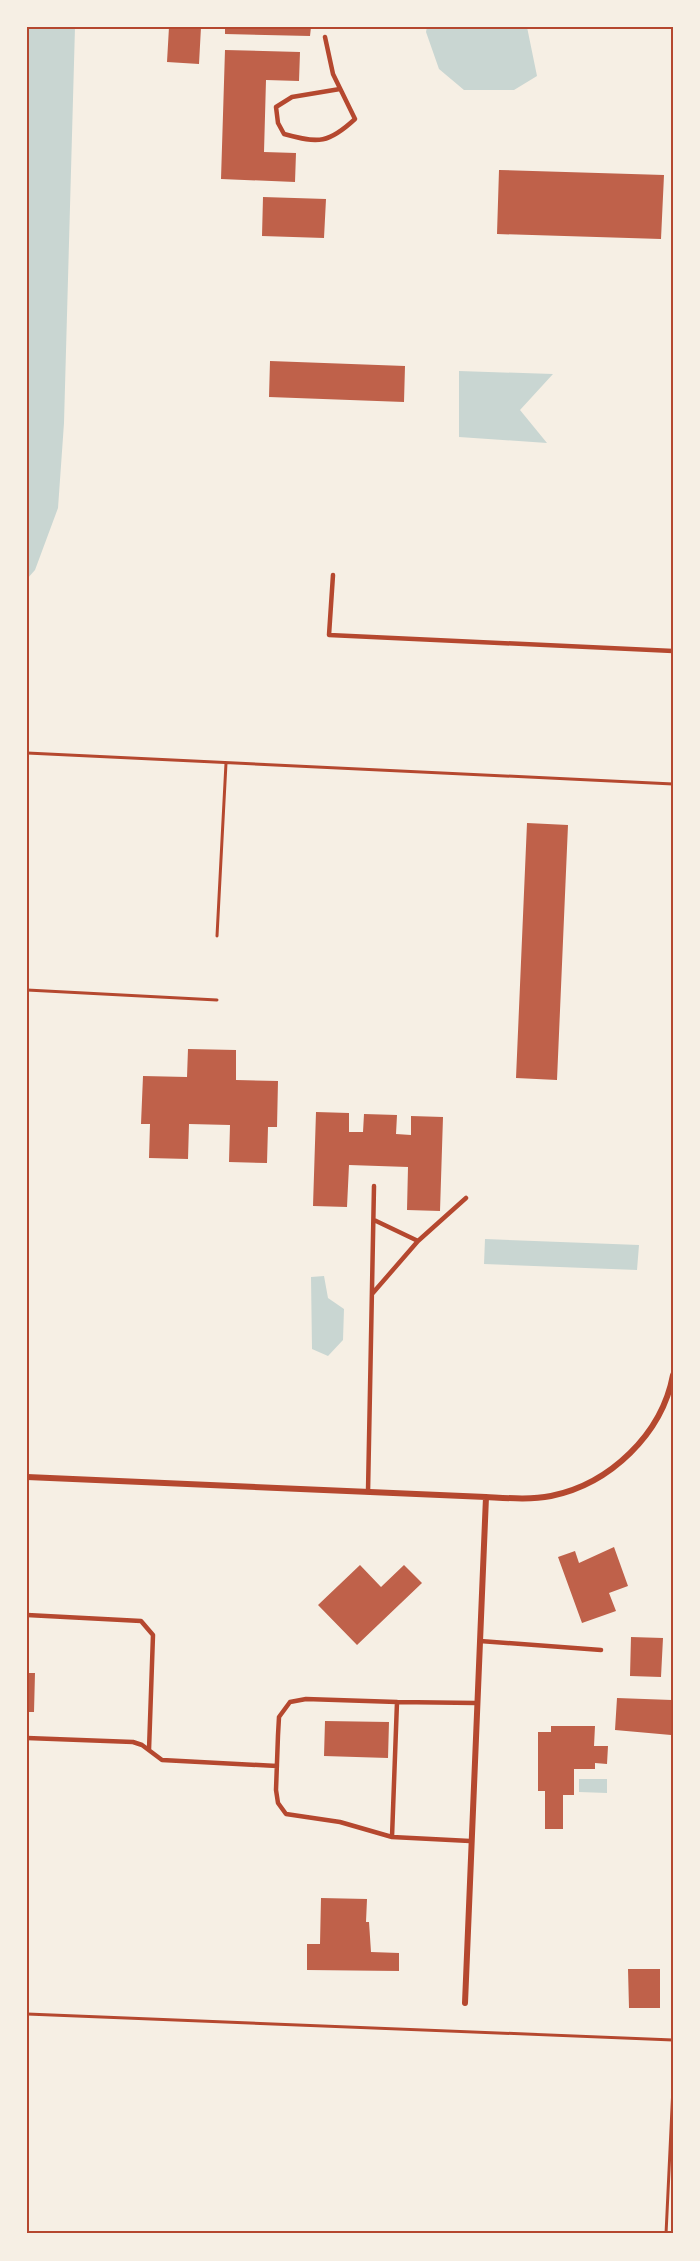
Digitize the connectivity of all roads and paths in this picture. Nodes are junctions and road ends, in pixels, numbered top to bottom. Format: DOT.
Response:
graph roads {
  1 [pos="325,37"];
  2 [pos="340,89"];
  3 [pos="333,575"];
  4 [pos="673,651"];
  5 [pos="27,753"];
  6 [pos="226,762"];
  7 [pos="673,784"];
  8 [pos="217,936"];
  9 [pos="27,990"];
  10 [pos="217,1000"];
  11 [pos="374,1186"];
  12 [pos="466,1198"];
  13 [pos="374,1220"];
  14 [pos="418,1241"];
  15 [pos="372,1294"];
  16 [pos="673,1375"];
  17 [pos="27,1477"];
  18 [pos="368,1492"];
  19 [pos="486,1497"];
  20 [pos="27,1615"];
  21 [pos="480,1641"];
  22 [pos="601,1650"];
  23 [pos="397,1702"];
  24 [pos="476,1703"];
  25 [pos="27,1738"];
  26 [pos="149,1750"];
  27 [pos="277,1766"];
  28 [pos="392,1837"];
  29 [pos="470,1841"];
  30 [pos="465,2003"];
  31 [pos="27,2014"];
  32 [pos="673,2040"];
  33 [pos="673,2087"];
  34 [pos="666,2234"];
  1 -- 2 [label="lane"];
  2 -- 2 [label="lane"];
  3 -- 4 [label="lane"];
  5 -- 6 [label="path"];
  6 -- 7 [label="path"];
  6 -- 8 [label="path"];
  9 -- 10 [label="path"];
  11 -- 13 [label="lane"];
  12 -- 14 [label="lane"];
  13 -- 14 [label="lane"];
  13 -- 15 [label="lane"];
  14 -- 15 [label="lane"];
  15 -- 18 [label="lane"];
  16 -- 19 [label="street"];
  17 -- 18 [label="street"];
  18 -- 19 [label="street"];
  19 -- 21 [label="street"];
  20 -- 26 [label="lane"];
  21 -- 22 [label="lane"];
  21 -- 24 [label="street"];
  23 -- 24 [label="lane"];
  23 -- 27 [label="lane"];
  23 -- 28 [label="lane"];
  24 -- 29 [label="street"];
  25 -- 26 [label="lane"];
  26 -- 27 [label="lane"];
  27 -- 28 [label="lane"];
  28 -- 29 [label="lane"];
  29 -- 30 [label="street"];
  31 -- 32 [label="path"];
  33 -- 34 [label="path"];
}
